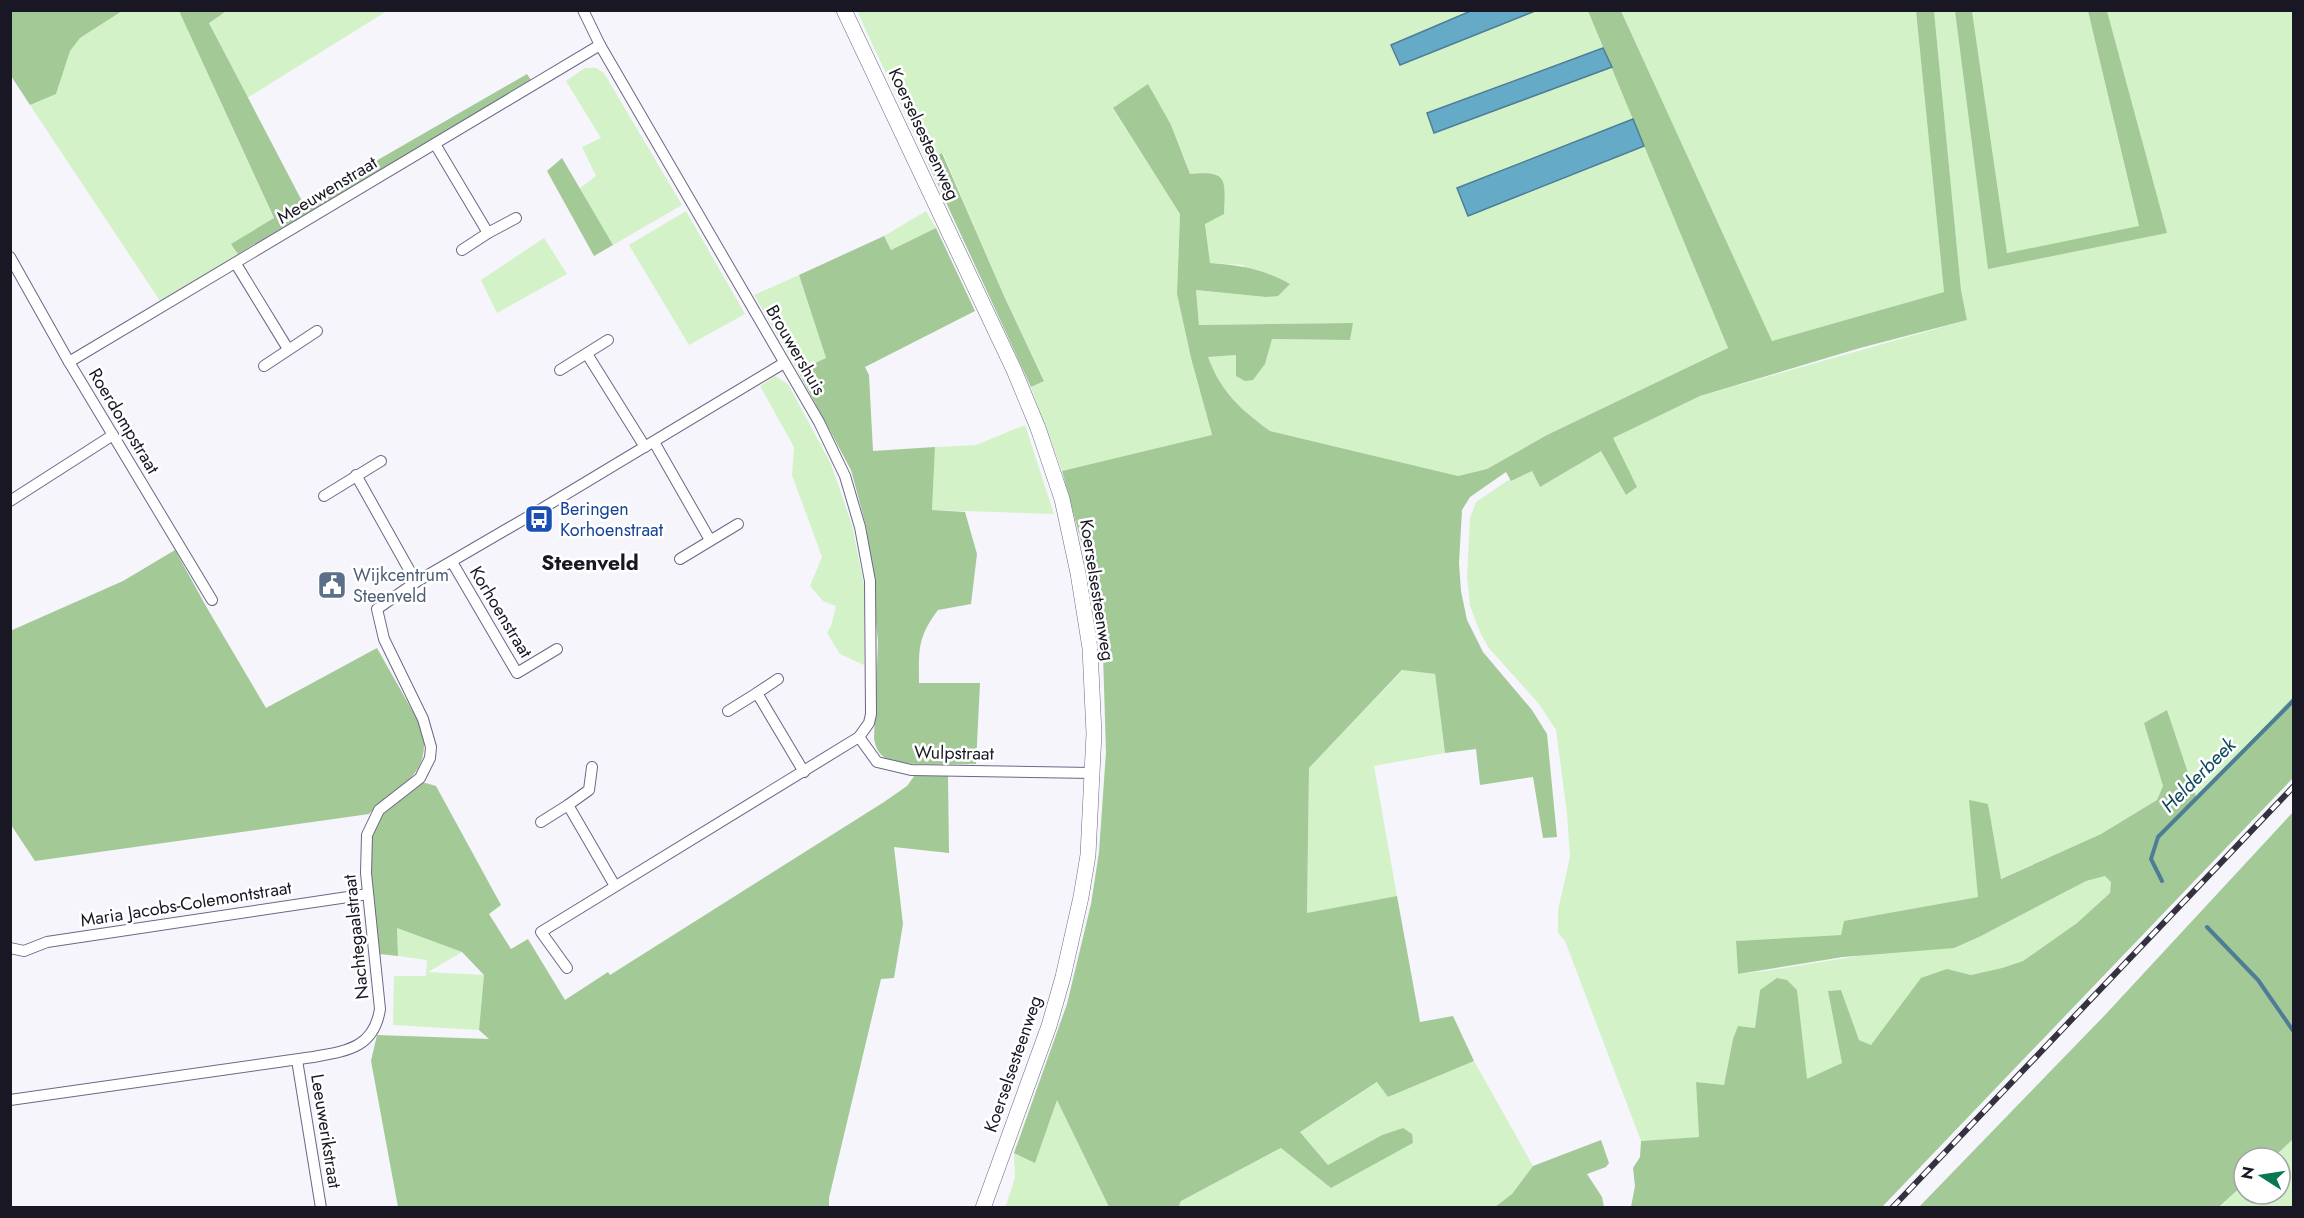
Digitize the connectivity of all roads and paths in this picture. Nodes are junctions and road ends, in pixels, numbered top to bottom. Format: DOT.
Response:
graph roads {
  1 [pos="583,10"];
  2 [pos="844,10"];
  3 [pos="600,45"];
  4 [pos="435,144"];
  5 [pos="516,218"];
  6 [pos="488,233"];
  7 [pos="462,250"];
  8 [pos="10,257"];
  9 [pos="236,264"];
  10 [pos="316,331"];
  11 [pos="608,340"];
  12 [pos="288,349"];
  13 [pos="587,354"];
  14 [pos="69,362"];
  15 [pos="784,363"];
  16 [pos="264,366"];
  17 [pos="560,370"];
  18 [pos="113,435"];
  19 [pos="649,444"];
  20 [pos="381,461"];
  21 [pos="356,475"];
  22 [pos="324,496"];
  23 [pos="10,501"];
  24 [pos="738,524"];
  25 [pos="710,540"];
  26 [pos="680,559"];
  27 [pos="452,562"];
  28 [pos="416,582"];
  29 [pos="212,600"];
  30 [pos="377,609"];
  31 [pos="557,649"];
  32 [pos="778,679"];
  33 [pos="757,693"];
  34 [pos="728,711"];
  35 [pos="860,737"];
  36 [pos="592,767"];
  37 [pos="804,772"];
  38 [pos="1092,773"];
  39 [pos="568,805"];
  40 [pos="541,822"];
  41 [pos="615,886"];
  42 [pos="368,894"];
  43 [pos="10,948"];
  44 [pos="567,968"];
  45 [pos="297,1060"];
  46 [pos="10,1100"];
  47 [pos="321,1208"];
  48 [pos="983,1208"];
  1 -- 3 [label="street, Brouwershuis"];
  2 -- 38 [label="street, Koerselsesteenweg"];
  3 -- 4 [label="street, Meeuwenstraat"];
  3 -- 15 [label="street, Brouwershuis"];
  4 -- 6 [label="street"];
  4 -- 9 [label="street, Meeuwenstraat"];
  5 -- 6 [label="street"];
  6 -- 7 [label="street"];
  8 -- 14 [label="street, Roerdompstraat"];
  9 -- 12 [label="street"];
  9 -- 14 [label="street, Meeuwenstraat"];
  10 -- 12 [label="street"];
  11 -- 13 [label="street"];
  12 -- 16 [label="street"];
  13 -- 17 [label="street"];
  13 -- 19 [label="street"];
  14 -- 18 [label="street, Roerdompstraat"];
  15 -- 19 [label="street, Korhoenstraat"];
  15 -- 35 [label="street, Brouwershuis"];
  18 -- 23 [label="street"];
  18 -- 29 [label="street, Roerdompstraat"];
  19 -- 25 [label="street"];
  19 -- 27 [label="street, Korhoenstraat"];
  20 -- 21 [label="street"];
  21 -- 22 [label="street"];
  21 -- 28 [label="street"];
  24 -- 25 [label="street"];
  25 -- 26 [label="street"];
  27 -- 28 [label="street, Korhoenstraat"];
  27 -- 31 [label="street, Korhoenstraat"];
  28 -- 30 [label="street, Korhoenstraat"];
  30 -- 42 [label="street, Nachtegaalstraat"];
  32 -- 33 [label="street"];
  33 -- 34 [label="street"];
  33 -- 37 [label="street"];
  35 -- 37 [label="street"];
  35 -- 38 [label="street, Wulpstraat"];
  36 -- 39 [label="street"];
  37 -- 41 [label="street"];
  38 -- 48 [label="street, Koerselsesteenweg"];
  39 -- 40 [label="street"];
  39 -- 41 [label="street"];
  41 -- 44 [label="street"];
  42 -- 43 [label="street, Maria Jacobs-Colemontstraat"];
  42 -- 45 [label="street, Nachtegaalstraat"];
  45 -- 46 [label="street, Nachtegaalstraat"];
  45 -- 47 [label="street, Leeuwerikstraat"];
}
